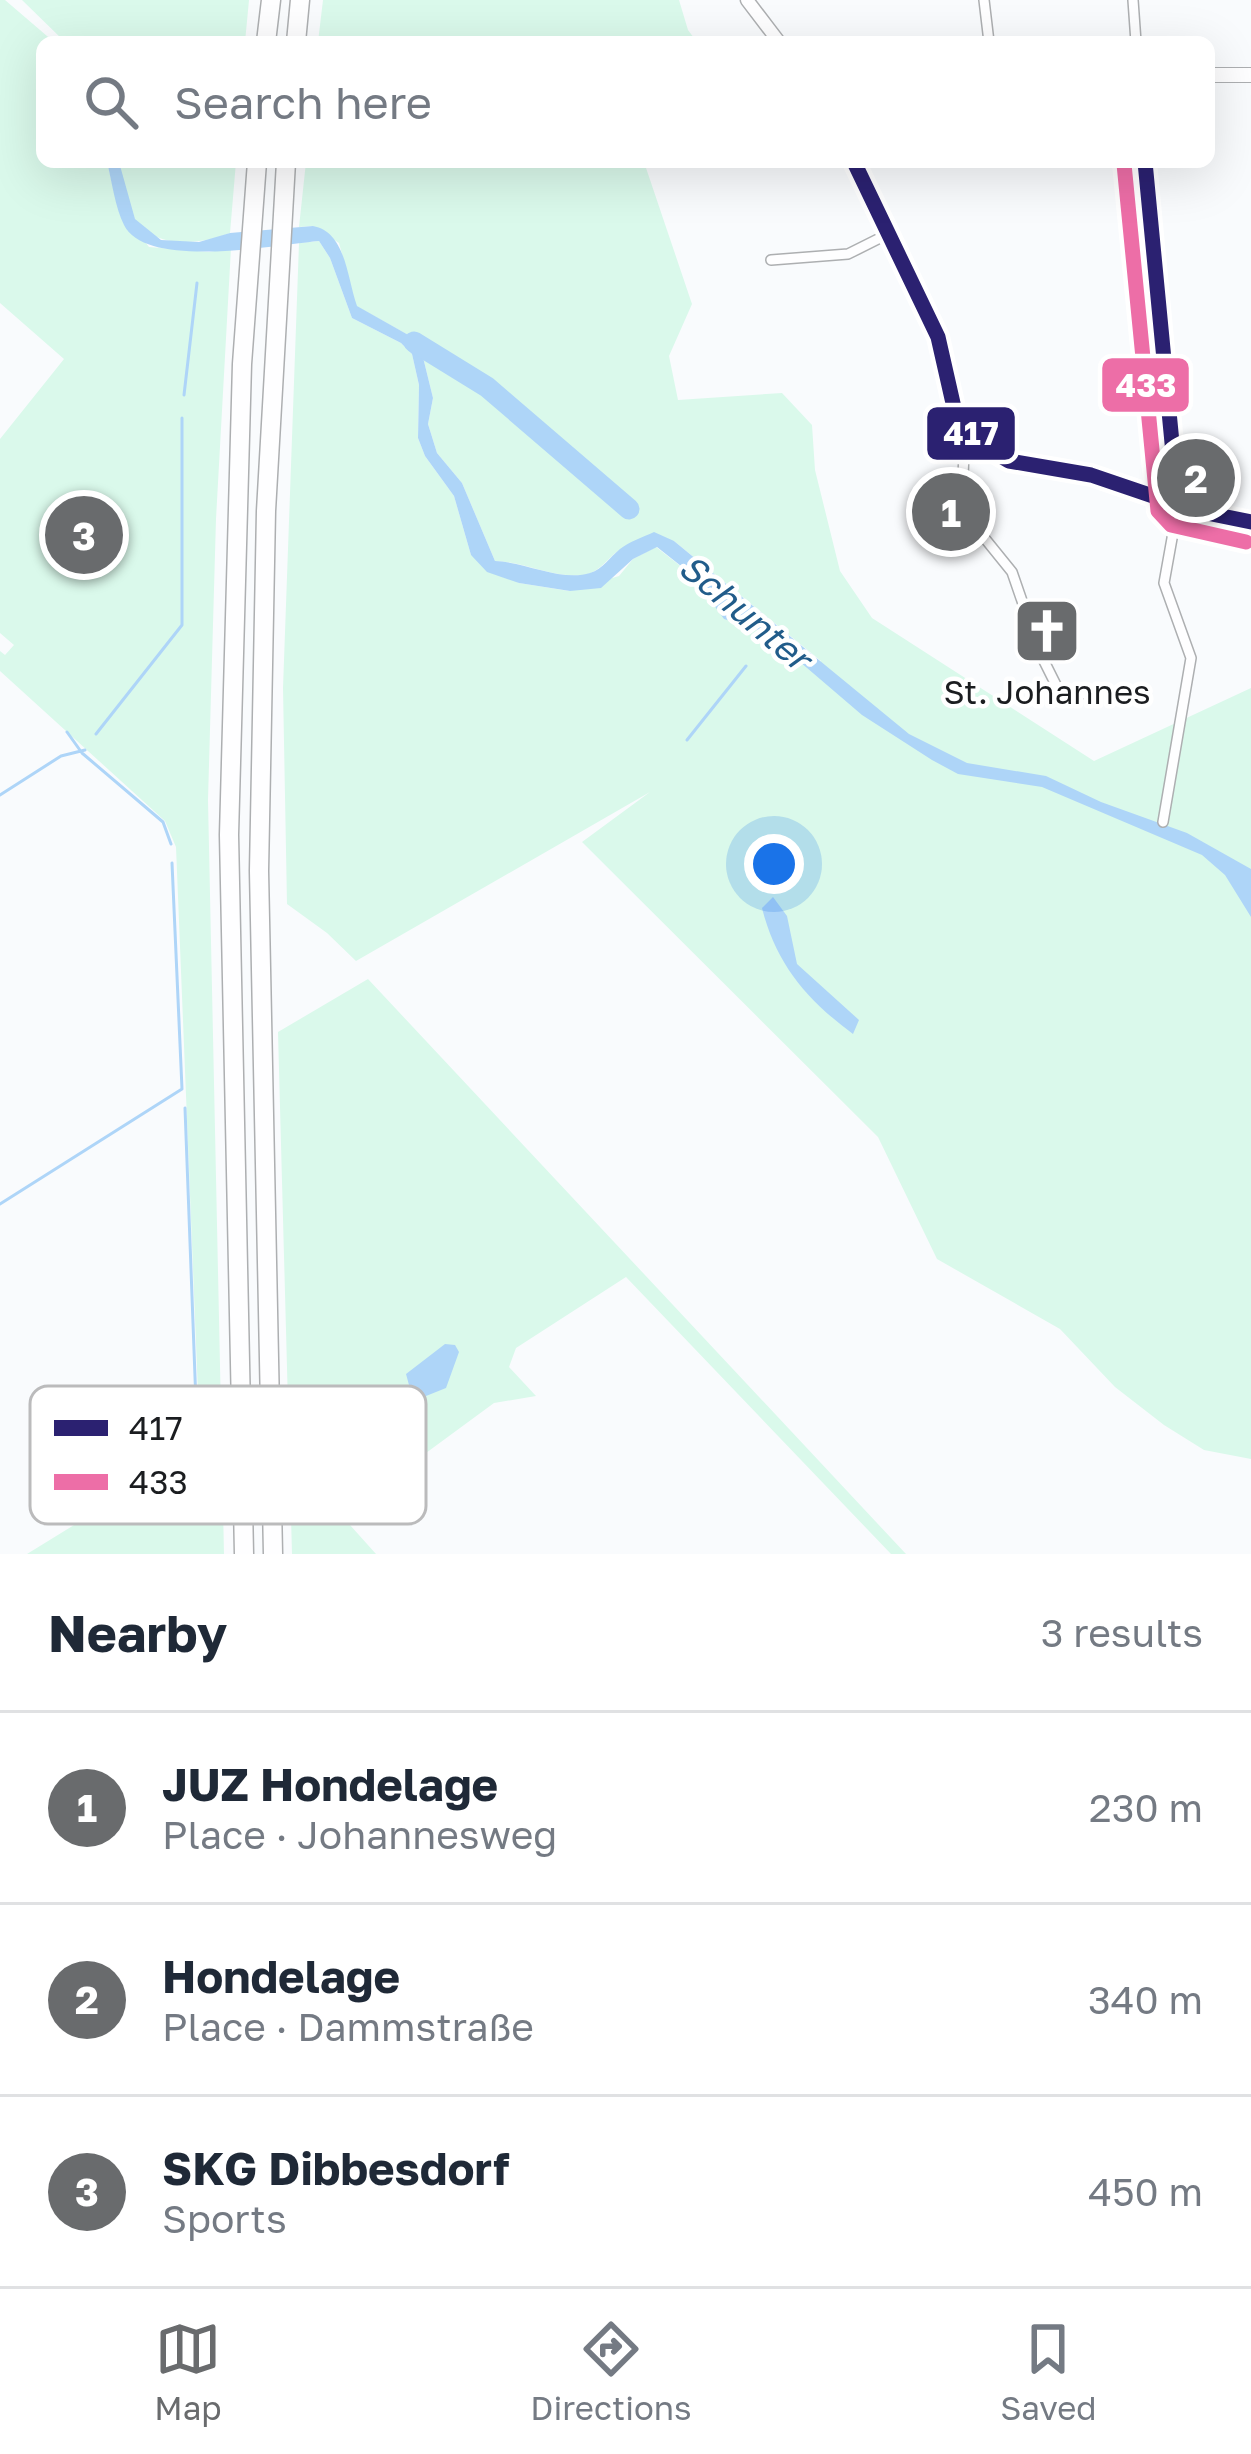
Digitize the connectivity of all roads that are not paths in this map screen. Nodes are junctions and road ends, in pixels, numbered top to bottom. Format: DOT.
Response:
graph roads {
  1 [pos="271,0"];
  2 [pos="300,0"];
  3 [pos="747,0"];
  4 [pos="984,0"];
  5 [pos="1132,0"];
  6 [pos="267,36"];
  7 [pos="297,36"];
  8 [pos="774,36"];
  9 [pos="988,36"];
  10 [pos="1135,36"];
  11 [pos="1215,75"];
  12 [pos="1251,75"];
  13 [pos="257,168"];
  14 [pos="286,168"];
  15 [pos="857,168"];
  16 [pos="1146,168"];
  17 [pos="886,235"];
  18 [pos="771,260"];
  19 [pos="976,442"];
  20 [pos="1178,506"];
  21 [pos="1251,521"];
  22 [pos="1089,694"];
  23 [pos="1163,823"];
  24 [pos="240,1386"];
  25 [pos="269,1386"];
  26 [pos="243,1524"];
  27 [pos="272,1524"];
  28 [pos="244,1554"];
  29 [pos="273,1554"];
  1 -- 6 [label="highway"];
  2 -- 7 [label="highway"];
  3 -- 8 [label="street"];
  4 -- 9 [label="street"];
  5 -- 10 [label="street"];
  11 -- 12 [label="main road"];
  13 -- 24 [label="highway"];
  14 -- 25 [label="highway"];
  15 -- 17 [label="main road"];
  16 -- 20 [label="street"];
  17 -- 18 [label="street"];
  17 -- 19 [label="main road"];
  19 -- 20 [label="main road"];
  19 -- 22 [label="street"];
  20 -- 21 [label="main road"];
  20 -- 23 [label="street"];
  26 -- 28 [label="highway"];
  27 -- 29 [label="highway"];
}
